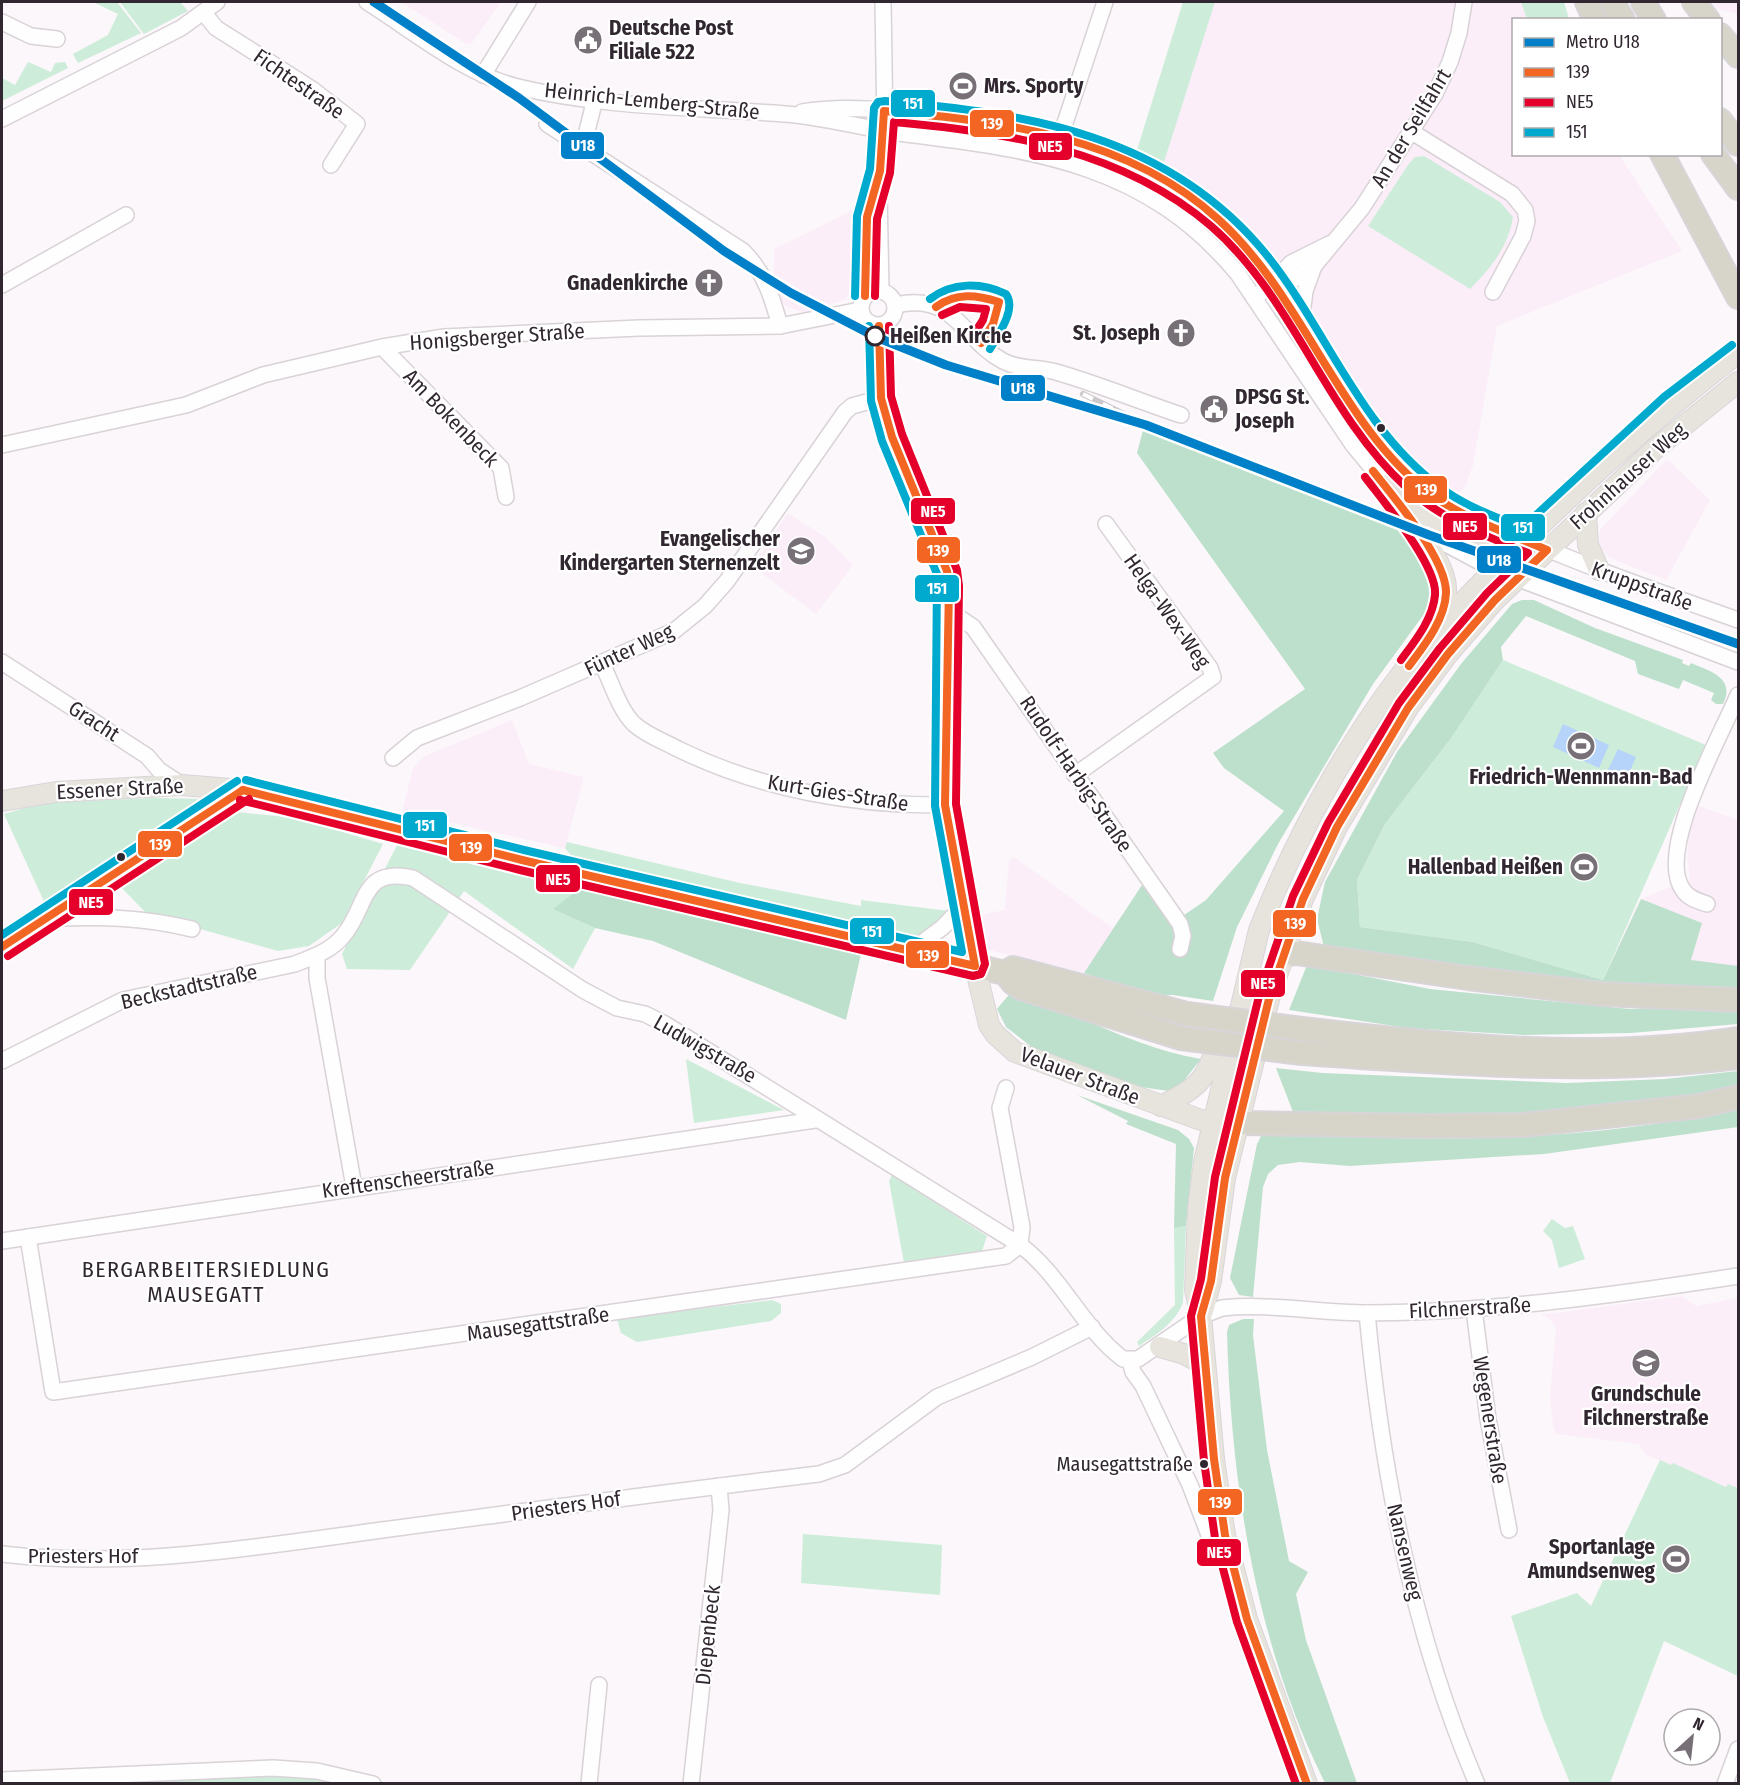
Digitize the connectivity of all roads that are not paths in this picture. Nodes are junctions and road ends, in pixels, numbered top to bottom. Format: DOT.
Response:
graph roads {
  1 [pos="217,2"];
  2 [pos="368,2"];
  3 [pos="528,2"];
  4 [pos="883,2"];
  5 [pos="1105,2"];
  6 [pos="1464,2"];
  7 [pos="1587,2"];
  8 [pos="1612,2"];
  9 [pos="1643,2"];
  10 [pos="1694,2"];
  11 [pos="204,13"];
  12 [pos="1594,18"];
  13 [pos="1622,18"];
  14 [pos="1653,18"];
  15 [pos="1706,18"];
  16 [pos="2,22"];
  17 [pos="1722,37"];
  18 [pos="57,39"];
  19 [pos="1738,56"];
  20 [pos="483,75"];
  21 [pos="595,99"];
  22 [pos="884,111"];
  23 [pos="787,114"];
  24 [pos="2,120"];
  25 [pos="1722,123"];
  26 [pos="547,124"];
  27 [pos="885,131"];
  28 [pos="1412,132"];
  29 [pos="1061,135"];
  30 [pos="1738,144"];
  31 [pos="583,147"];
  32 [pos="1663,156"];
  33 [pos="1714,156"];
  34 [pos="331,165"];
  35 [pos="879,176"];
  36 [pos="1738,188"];
  37 [pos="126,215"];
  38 [pos="1332,242"];
  39 [pos="1314,266"];
  40 [pos="1273,283"];
  41 [pos="2,285"];
  42 [pos="881,291"];
  43 [pos="1493,292"];
  44 [pos="1738,297"];
  45 [pos="1254,298"];
  46 [pos="863,303"];
  47 [pos="896,305"];
  48 [pos="1301,323"];
  49 [pos="780,326"];
  50 [pos="879,326"];
  51 [pos="382,347"];
  52 [pos="1738,353"];
  53 [pos="1738,382"];
  54 [pos="881,398"];
  55 [pos="1181,416"];
  56 [pos="2,445"];
  57 [pos="1384,484"];
  58 [pos="506,497"];
  59 [pos="1411,508"];
  60 [pos="1586,513"];
  61 [pos="1106,525"];
  62 [pos="1521,544"];
  63 [pos="1546,550"];
  64 [pos="1493,569"];
  65 [pos="1599,570"];
  66 [pos="1516,578"];
  67 [pos="948,610"];
  68 [pos="1738,620"];
  69 [pos="1427,642"];
  70 [pos="2,662"];
  71 [pos="1738,662"];
  72 [pos="602,663"];
  73 [pos="1738,695"];
  74 [pos="393,758"];
  75 [pos="1075,775"];
  76 [pos="182,785"];
  77 [pos="243,790"];
  78 [pos="2,801"];
  79 [pos="945,805"];
  80 [pos="382,876"];
  81 [pos="1272,897"];
  82 [pos="1707,904"];
  83 [pos="963,906"];
  84 [pos="45,919"];
  85 [pos="192,929"];
  86 [pos="2,947"];
  87 [pos="1180,949"];
  88 [pos="912,950"];
  89 [pos="1284,954"];
  90 [pos="316,956"];
  91 [pos="1250,962"];
  92 [pos="975,966"];
  93 [pos="1005,973"];
  94 [pos="1738,1000"];
  95 [pos="1738,1039"];
  96 [pos="1738,1057"];
  97 [pos="2,1060"];
  98 [pos="1006,1088"];
  99 [pos="1738,1097"];
  100 [pos="1161,1106"];
  101 [pos="815,1120"];
  102 [pos="1211,1122"];
  103 [pos="1240,1123"];
  104 [pos="354,1187"];
  105 [pos="28,1237"];
  106 [pos="2,1241"];
  107 [pos="1020,1245"];
  108 [pos="1738,1276"];
  109 [pos="1474,1309"];
  110 [pos="1367,1313"];
  111 [pos="1202,1316"];
  112 [pos="1092,1327"];
  113 [pos="1160,1347"];
  114 [pos="1130,1361"];
  115 [pos="1206,1365"];
  116 [pos="719,1485"];
  117 [pos="1509,1530"];
  118 [pos="1209,1535"];
  119 [pos="2,1554"];
  120 [pos="599,1685"];
  121 [pos="1738,1749"];
  122 [pos="2,1780"];
  123 [pos="373,1784"];
  124 [pos="589,1784"];
  125 [pos="691,1784"];
  126 [pos="1307,1784"];
  127 [pos="1477,1784"];
  128 [pos="1725,1784"];
  1 -- 11 [label="street"];
  2 -- 20 [label="street, Heinrich-Lemberg-Straße"];
  3 -- 20 [label="street"];
  4 -- 22 [label="street"];
  5 -- 29 [label="street"];
  6 -- 28 [label="street, An der Seilfahrt"];
  7 -- 12 [label="highway"];
  8 -- 13 [label="highway"];
  9 -- 14 [label="highway"];
  10 -- 15 [label="highway"];
  11 -- 24 [label="street"];
  11 -- 34 [label="street, Fichtestraße"];
  16 -- 18 [label="street"];
  17 -- 19 [label="highway"];
  20 -- 21 [label="street, Heinrich-Lemberg-Straße"];
  21 -- 23 [label="street, Heinrich-Lemberg-Straße"];
  21 -- 31 [label="street"];
  22 -- 23 [label="street, Heinrich-Lemberg-Straße"];
  22 -- 27 [label="street"];
  22 -- 29 [label="street, Heinrich-Lemberg-Straße"];
  23 -- 27 [label="street, Heinrich-Lemberg-Straße"];
  25 -- 30 [label="highway"];
  26 -- 31 [label="street"];
  27 -- 35 [label="street"];
  27 -- 45 [label="street, Heinrich-Lemberg-Straße"];
  28 -- 38 [label="street, An der Seilfahrt"];
  28 -- 43 [label="street"];
  29 -- 40 [label="street, Heinrich-Lemberg-Straße"];
  31 -- 49 [label="street"];
  32 -- 44 [label="highway"];
  33 -- 36 [label="highway"];
  35 -- 42 [label="street"];
  35 -- 46 [label="street"];
  37 -- 41 [label="street"];
  38 -- 39 [label="street, An der Seilfahrt"];
  38 -- 40 [label="street, An der Seilfahrt"];
  39 -- 40 [label="street, An der Seilfahrt"];
  39 -- 48 [label="street"];
  40 -- 45 [label="street, An der Seilfahrt"];
  40 -- 48 [label="street, Heinrich-Lemberg-Straße"];
  42 -- 46 [label="street"];
  42 -- 47 [label="street"];
  45 -- 57 [label="street, Heinrich-Lemberg-Straße"];
  46 -- 49 [label="street, Honigsberger Straße"];
  46 -- 50 [label="street"];
  47 -- 50 [label="street"];
  47 -- 55 [label="street"];
  48 -- 62 [label="street, Heinrich-Lemberg-Straße"];
  49 -- 51 [label="street, Honigsberger Straße"];
  50 -- 54 [label="street"];
  51 -- 56 [label="street, Honigsberger Straße"];
  51 -- 58 [label="street, Am Bokenbeck"];
  52 -- 62 [label="main road, Frohnhauser Weg"];
  53 -- 60 [label="main road, Frohnhauser Weg"];
  54 -- 67 [label="street"];
  54 -- 72 [label="street, Fünter Weg"];
  57 -- 59 [label="street, Heinrich-Lemberg-Straße"];
  57 -- 69 [label="main road"];
  59 -- 62 [label="main road"];
  59 -- 64 [label="street, Heinrich-Lemberg-Straße"];
  60 -- 63 [label="main road, Frohnhauser Weg"];
  60 -- 65 [label="main road"];
  61 -- 75 [label="street, Helga-Wex-Weg"];
  62 -- 63 [label="main road"];
  62 -- 64 [label="main road, Frohnhauser Weg"];
  63 -- 65 [label="street, Kruppstraße"];
  63 -- 66 [label="main road, Frohnhauser Weg"];
  64 -- 66 [label="street, Kruppstraße"];
  64 -- 69 [label="main road, Frohnhauser Weg"];
  65 -- 68 [label="street, Kruppstraße"];
  66 -- 71 [label="street, Kruppstraße"];
  66 -- 89 [label="main road, Frohnhauser Weg"];
  67 -- 75 [label="street, Rudolf-Harbig-Straße"];
  67 -- 79 [label="street"];
  69 -- 81 [label="main road, Frohnhauser Weg"];
  70 -- 76 [label="street, Gracht"];
  72 -- 74 [label="street, Fünter Weg"];
  72 -- 79 [label="street, Kurt-Gies-Straße"];
  73 -- 82 [label="street"];
  75 -- 87 [label="street, Rudolf-Harbig-Straße"];
  76 -- 77 [label="main road, Essener Straße"];
  76 -- 78 [label="main road, Essener Straße"];
  77 -- 84 [label="street"];
  77 -- 88 [label="main road, Essener Straße"];
  79 -- 83 [label="street"];
  80 -- 90 [label="street, Beckstadtstraße"];
  80 -- 101 [label="street, Ludwigstraße"];
  81 -- 91 [label="main road, Frohnhauser Weg"];
  81 -- 100 [label="main road"];
  83 -- 88 [label="street"];
  83 -- 92 [label="street"];
  84 -- 85 [label="street"];
  84 -- 86 [label="street"];
  88 -- 92 [label="main road, Essener Straße"];
  89 -- 91 [label="main road"];
  89 -- 94 [label="highway"];
  89 -- 103 [label="main road, Frohnhauser Weg"];
  90 -- 97 [label="street, Beckstadtstraße"];
  90 -- 104 [label="street"];
  91 -- 102 [label="main road, Frohnhauser Weg"];
  92 -- 93 [label="highway"];
  92 -- 100 [label="main road, Velauer Straße"];
  93 -- 95 [label="highway, bridge"];
  93 -- 96 [label="highway, bridge"];
  98 -- 107 [label="street, Velauer Straße"];
  99 -- 103 [label="highway"];
  100 -- 102 [label="main road, Velauer Straße"];
  101 -- 104 [label="street, Kreftenscheerstraße"];
  101 -- 107 [label="street, Ludwigstraße"];
  102 -- 103 [label="main road, Velauer Straße"];
  102 -- 111 [label="main road, Frohnhauser Weg"];
  103 -- 111 [label="main road, Frohnhauser Weg"];
  104 -- 105 [label="street, Kreftenscheerstraße"];
  105 -- 106 [label="street, Kreftenscheerstraße"];
  105 -- 107 [label="street, Mausegattstraße"];
  107 -- 112 [label="street"];
  108 -- 109 [label="street, Filchnerstraße"];
  109 -- 110 [label="street, Filchnerstraße"];
  109 -- 117 [label="street, Wegenerstraße"];
  110 -- 111 [label="street, Filchnerstraße"];
  110 -- 127 [label="street, Nansenweg"];
  111 -- 113 [label="street"];
  111 -- 115 [label="main road"];
  112 -- 114 [label="street"];
  112 -- 116 [label="street, Priesters Hof"];
  113 -- 114 [label="street"];
  113 -- 115 [label="main road"];
  114 -- 118 [label="street"];
  115 -- 126 [label="main road"];
  116 -- 119 [label="street, Priesters Hof"];
  116 -- 125 [label="street, Diepenbeck"];
  120 -- 124 [label="street"];
  121 -- 128 [label="street"];
  122 -- 123 [label="street"];
}
